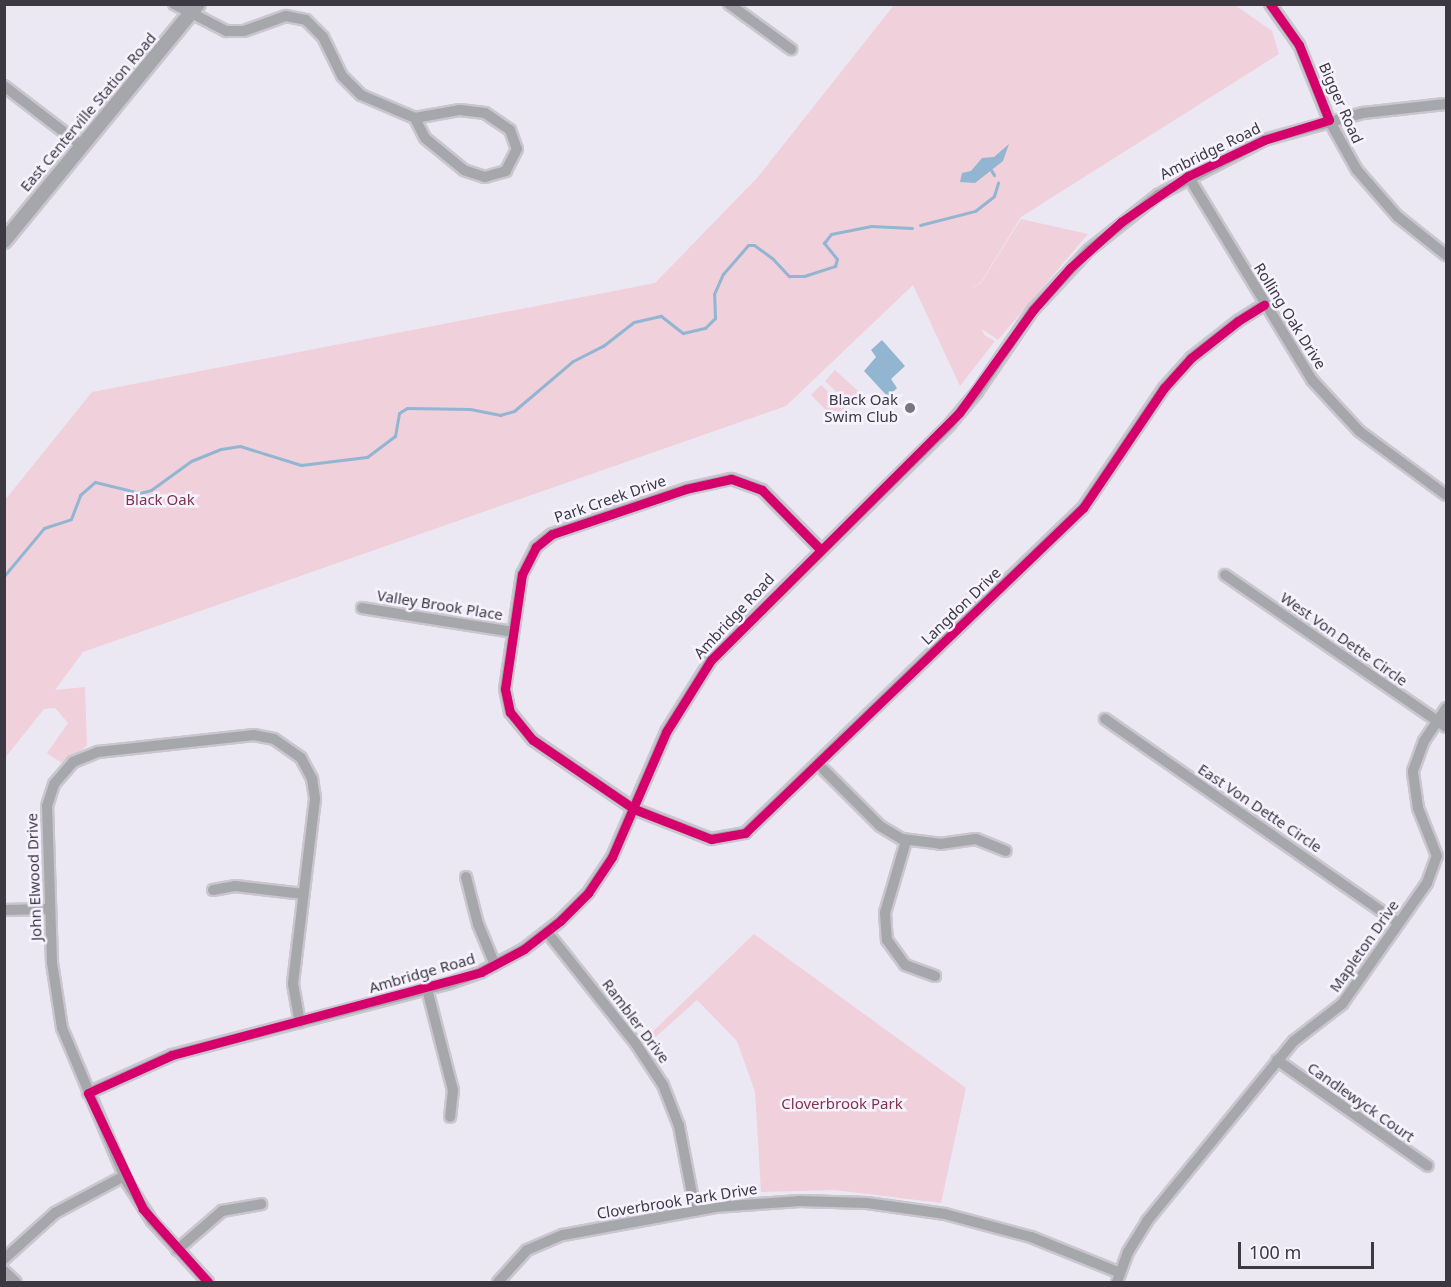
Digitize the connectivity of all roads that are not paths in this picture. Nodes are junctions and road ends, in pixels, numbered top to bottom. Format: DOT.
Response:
graph roads {
  1 [pos="174,4"];
  2 [pos="729,4"];
  3 [pos="1270,4"];
  4 [pos="194,9"];
  5 [pos="791,48"];
  6 [pos="4,86"];
  7 [pos="1446,104"];
  8 [pos="415,118"];
  9 [pos="1329,120"];
  10 [pos="81,145"];
  11 [pos="1188,176"];
  12 [pos="4,241"];
  13 [pos="1446,255"];
  14 [pos="1264,305"];
  15 [pos="1446,495"];
  16 [pos="820,549"];
  17 [pos="1225,575"];
  18 [pos="362,608"];
  19 [pos="513,632"];
  20 [pos="1446,708"];
  21 [pos="1105,719"];
  22 [pos="1442,724"];
  23 [pos="819,765"];
  24 [pos="634,809"];
  25 [pos="906,841"];
  26 [pos="1006,851"];
  27 [pos="466,877"];
  28 [pos="213,890"];
  29 [pos="304,894"];
  30 [pos="50,909"];
  31 [pos="4,910"];
  32 [pos="1398,922"];
  33 [pos="547,932"];
  34 [pos="495,965"];
  35 [pos="935,976"];
  36 [pos="427,989"];
  37 [pos="300,1022"];
  38 [pos="1277,1060"];
  39 [pos="87,1093"];
  40 [pos="450,1117"];
  41 [pos="1428,1166"];
  42 [pos="124,1176"];
  43 [pos="261,1204"];
  44 [pos="695,1210"];
  45 [pos="177,1250"];
  46 [pos="4,1259"];
  47 [pos="4,1271"];
  48 [pos="1118,1278"];
  49 [pos="16,1282"];
  50 [pos="208,1282"];
  51 [pos="498,1282"];
  1 -- 4 [label="street"];
  2 -- 5 [label="street"];
  3 -- 9 [label="street, Bigger Road"];
  4 -- 8 [label="street"];
  4 -- 10 [label="street, East Centerville Station Road"];
  6 -- 10 [label="street"];
  7 -- 9 [label="street, Ambridge Road"];
  8 -- 8 [label="street"];
  9 -- 11 [label="street, Ambridge Road"];
  9 -- 13 [label="street, Bigger Road"];
  10 -- 12 [label="street, East Centerville Station Road"];
  11 -- 14 [label="street, Rolling Oak Drive"];
  11 -- 16 [label="street, Ambridge Road"];
  14 -- 15 [label="street, Rolling Oak Drive"];
  14 -- 23 [label="street, Langdon Drive"];
  16 -- 19 [label="street, Park Creek Drive"];
  16 -- 24 [label="street, Ambridge Road"];
  17 -- 22 [label="street, West Von Dette Circle"];
  18 -- 19 [label="street, Valley Brook Place"];
  19 -- 24 [label="street, Park Creek Drive"];
  20 -- 22 [label="street, Mapleton Drive"];
  21 -- 32 [label="street, East Von Dette Circle"];
  22 -- 32 [label="street, Mapleton Drive"];
  23 -- 24 [label="street, Langdon Drive"];
  23 -- 25 [label="street"];
  24 -- 33 [label="street, Ambridge Road"];
  25 -- 26 [label="street"];
  25 -- 35 [label="street"];
  27 -- 34 [label="street"];
  28 -- 29 [label="street"];
  29 -- 30 [label="street, John Elwood Drive"];
  29 -- 37 [label="street, John Elwood Drive"];
  30 -- 31 [label="street"];
  30 -- 39 [label="street, John Elwood Drive"];
  32 -- 38 [label="street, Mapleton Drive"];
  33 -- 34 [label="street, Ambridge Road"];
  33 -- 44 [label="street, Rambler Drive"];
  34 -- 36 [label="street, Ambridge Road"];
  36 -- 37 [label="street, Ambridge Road"];
  36 -- 40 [label="street"];
  37 -- 39 [label="street, Ambridge Road"];
  38 -- 41 [label="street, Candlewyck Court"];
  38 -- 48 [label="street, Mapleton Drive"];
  39 -- 42 [label="street, John Elwood Drive"];
  42 -- 45 [label="street, John Elwood Drive"];
  42 -- 46 [label="street"];
  43 -- 45 [label="street"];
  44 -- 48 [label="street, Cloverbrook Park Drive"];
  44 -- 51 [label="street, Cloverbrook Park Drive"];
  45 -- 50 [label="street, John Elwood Drive"];
  47 -- 49 [label="street"];
}
